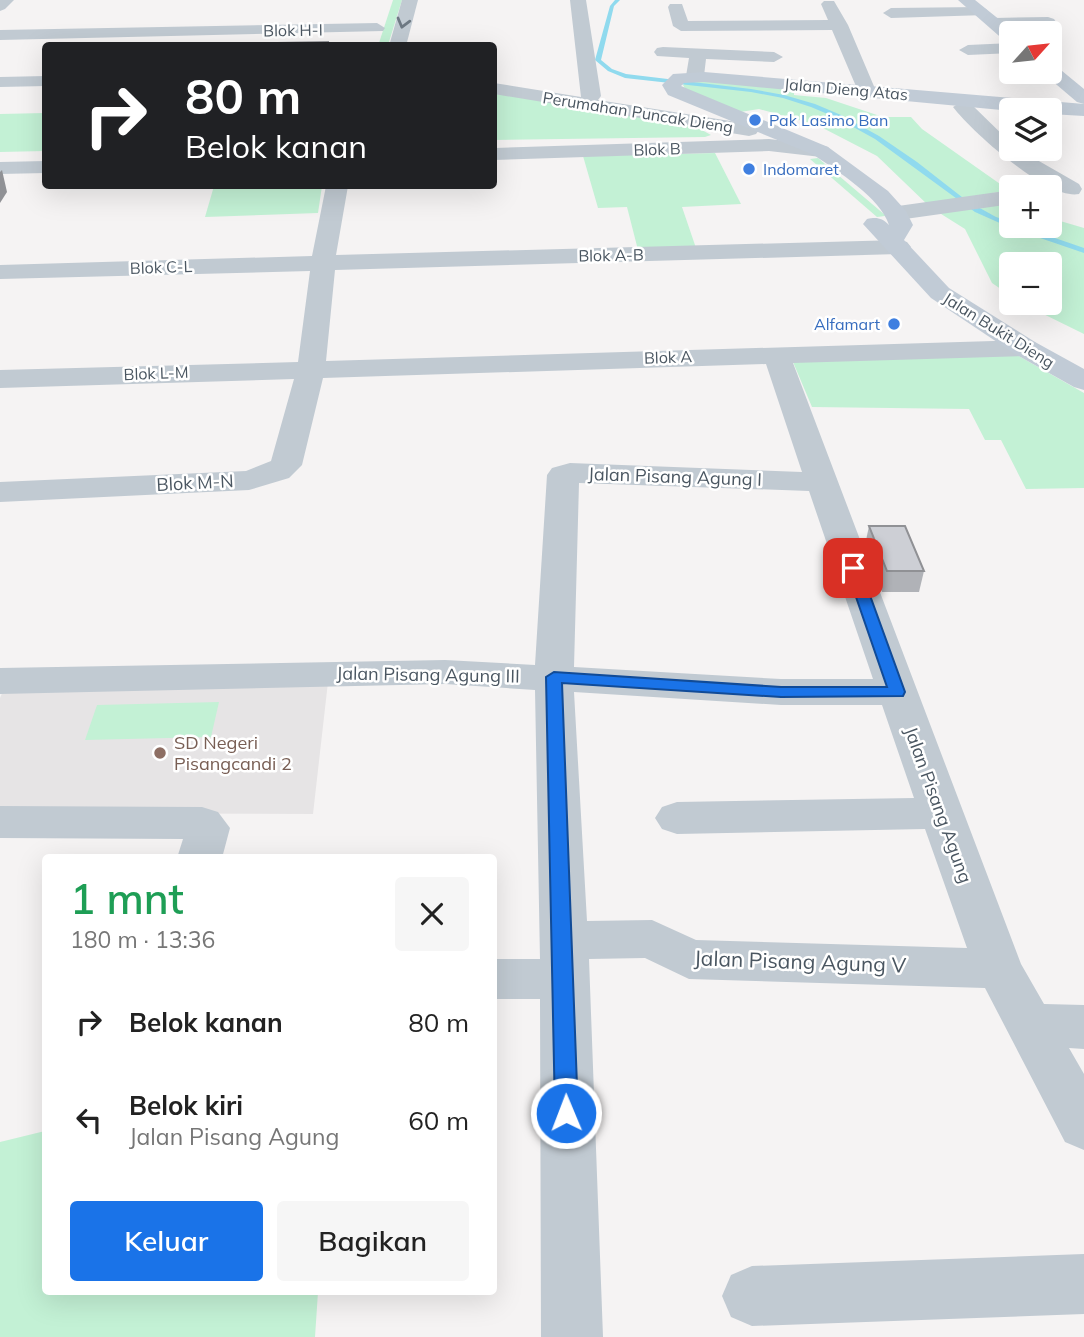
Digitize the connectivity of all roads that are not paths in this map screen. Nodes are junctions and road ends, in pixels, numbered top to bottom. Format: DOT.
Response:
graph roads {
  1 [pos="5,0"];
  2 [pos="410,0"];
  3 [pos="578,0"];
  4 [pos="824,0"];
  5 [pos="966,0"];
  6 [pos="0,6"];
  7 [pos="676,7"];
  8 [pos="383,9"];
  9 [pos="980,12"];
  10 [pos="891,13"];
  11 [pos="840,25"];
  12 [pos="681,26"];
  13 [pos="377,28"];
  14 [pos="936,28"];
  15 [pos="999,28"];
  16 [pos="999,33"];
  17 [pos="0,35"];
  18 [pos="999,37"];
  19 [pos="373,42"];
  20 [pos="398,42"];
  21 [pos="968,50"];
  22 [pos="698,53"];
  23 [pos="774,57"];
  24 [pos="681,80"];
  25 [pos="1062,80"];
  26 [pos="42,81"];
  27 [pos="0,82"];
  28 [pos="497,82"];
  29 [pos="497,89"];
  30 [pos="867,91"];
  31 [pos="1084,98"];
  32 [pos="590,100"];
  33 [pos="963,107"];
  34 [pos="1084,110"];
  35 [pos="771,134"];
  36 [pos="497,146"];
  37 [pos="497,154"];
  38 [pos="42,156"];
  39 [pos="0,157"];
  40 [pos="42,167"];
  41 [pos="0,168"];
  42 [pos="835,187"];
  43 [pos="336,189"];
  44 [pos="1072,192"];
  45 [pos="999,199"];
  46 [pos="898,213"];
  47 [pos="895,244"];
  48 [pos="323,263"];
  49 [pos="0,272"];
  50 [pos="1025,348"];
  51 [pos="776,354"];
  52 [pos="311,368"];
  53 [pos="0,379"];
  54 [pos="1084,381"];
  55 [pos="822,482"];
  56 [pos="0,492"];
  57 [pos="554,677"];
  58 [pos="0,681"];
  59 [pos="897,692"];
  60 [pos="941,813"];
  61 [pos="677,818"];
  62 [pos="0,822"];
  63 [pos="200,854"];
  64 [pos="563,960"];
  65 [pos="999,969"];
  66 [pos="497,978"];
  67 [pos="1029,1025"];
  68 [pos="1084,1027"];
  69 [pos="1084,1125"];
  70 [pos="1084,1284"];
  71 [pos="752,1296"];
  72 [pos="572,1337"];
  1 -- 6 [label="street"];
  2 -- 20 [label="street, one-way"];
  3 -- 32 [label="street"];
  4 -- 11 [label="street"];
  5 -- 9 [label="street"];
  7 -- 12 [label="street"];
  8 -- 13 [label="street"];
  9 -- 10 [label="street"];
  9 -- 15 [label="street"];
  11 -- 12 [label="street"];
  11 -- 30 [label="street"];
  12 -- 22 [label="street"];
  13 -- 17 [label="street, Blok H-I"];
  13 -- 19 [label="street"];
  14 -- 16 [label="street"];
  18 -- 21 [label="street"];
  22 -- 23 [label="street"];
  22 -- 24 [label="street"];
  24 -- 30 [label="street, Jalan Dieng Atas"];
  24 -- 35 [label="street"];
  25 -- 31 [label="street"];
  26 -- 27 [label="street"];
  28 -- 32 [label="street, Perumahan Puncak Dieng"];
  29 -- 32 [label="street, Perumahan Puncak Dieng"];
  30 -- 34 [label="street, Jalan Dieng Atas"];
  32 -- 35 [label="street, Perumahan Puncak Dieng"];
  33 -- 44 [label="street"];
  35 -- 36 [label="street"];
  35 -- 37 [label="street, Blok B"];
  35 -- 42 [label="street"];
  35 -- 46 [label="street"];
  38 -- 39 [label="street"];
  40 -- 41 [label="street"];
  43 -- 48 [label="street, Blok M-N"];
  45 -- 46 [label="street"];
  46 -- 47 [label="street"];
  46 -- 47 [label="street, Jalan Bukit Dieng"];
  47 -- 48 [label="street, Blok A-B"];
  47 -- 50 [label="street, Jalan Bukit Dieng"];
  48 -- 49 [label="street, Blok C-L"];
  48 -- 52 [label="street, Blok M-N"];
  50 -- 51 [label="street, Blok A"];
  50 -- 54 [label="street, Jalan Bukit Dieng"];
  51 -- 52 [label="street, Blok A"];
  51 -- 55 [label="street, Jalan Pisang Agung"];
  52 -- 53 [label="street, Blok L-M"];
  52 -- 56 [label="street, Blok M-N"];
  55 -- 57 [label="street, Jalan Pisang Agung I"];
  55 -- 59 [label="street, Jalan Pisang Agung"];
  57 -- 58 [label="street, Jalan Pisang Agung III"];
  57 -- 59 [label="street, Jalan Pisang Agung III"];
  57 -- 64 [label="street"];
  59 -- 60 [label="street, Jalan Pisang Agung"];
  60 -- 61 [label="street"];
  60 -- 65 [label="street, Jalan Pisang Agung"];
  62 -- 63 [label="street"];
  64 -- 65 [label="street, Jalan Pisang Agung V"];
  64 -- 66 [label="street, Jalan Pisang Agung V"];
  64 -- 72 [label="street"];
  65 -- 67 [label="street, Jalan Pisang Agung"];
  67 -- 68 [label="street"];
  67 -- 69 [label="street, Jalan Pisang Agung"];
  70 -- 71 [label="street"];
}
